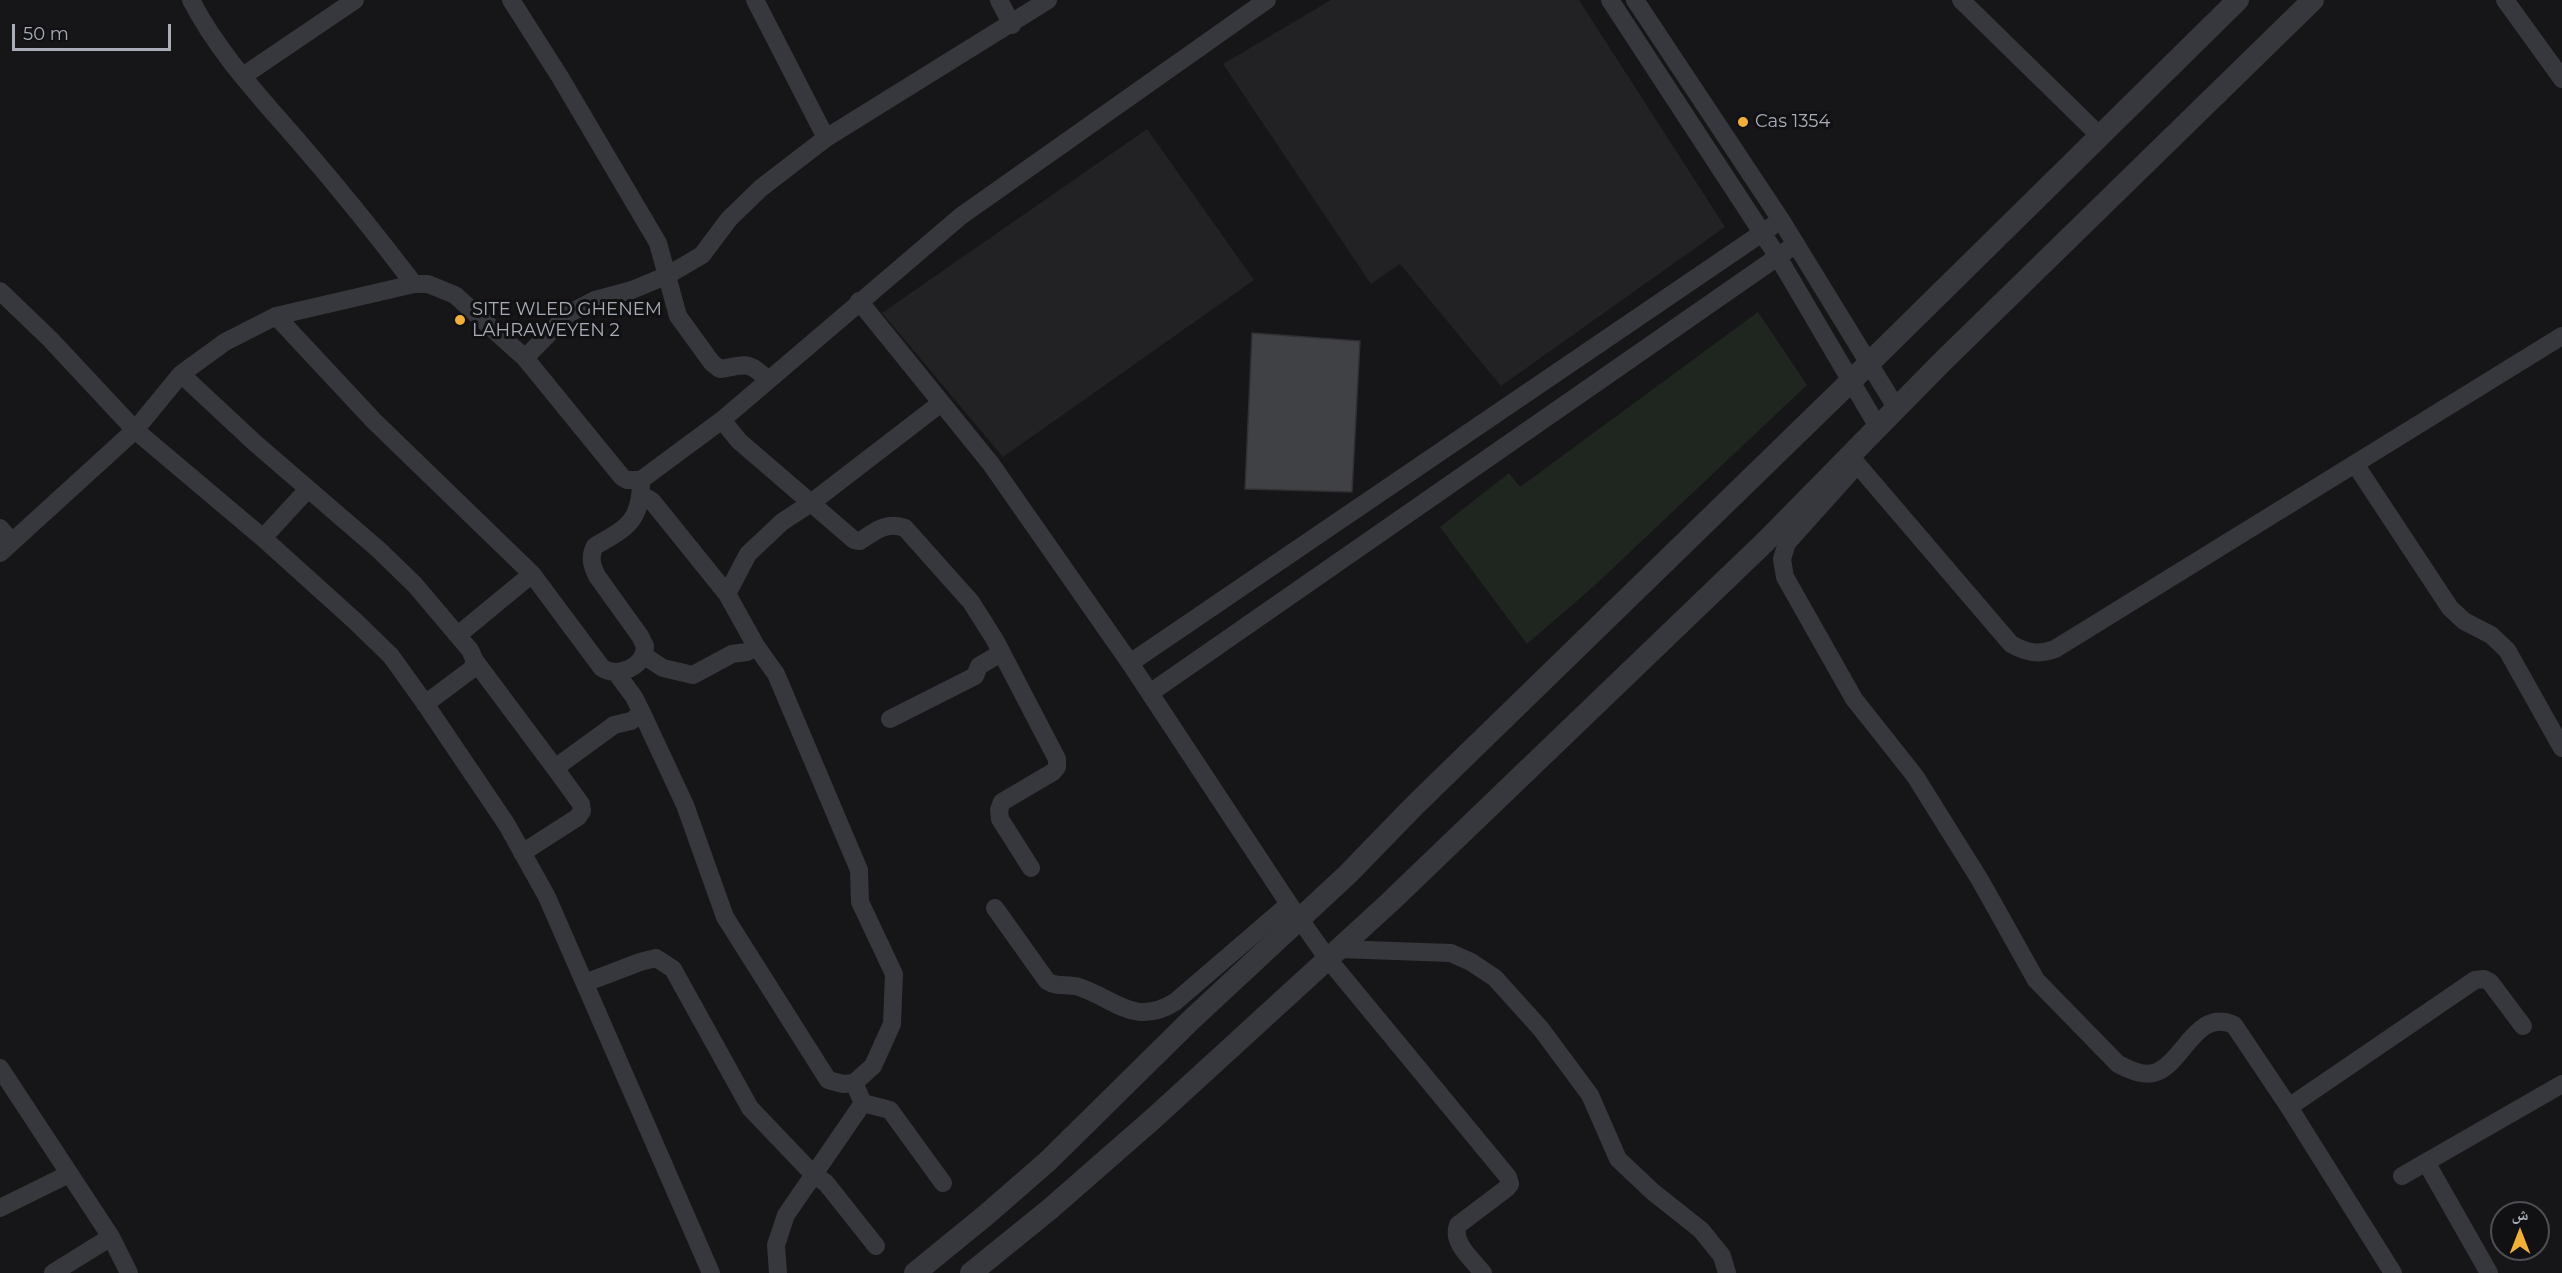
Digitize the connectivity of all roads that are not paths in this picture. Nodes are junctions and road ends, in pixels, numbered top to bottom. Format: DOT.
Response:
graph roads {
  1 [pos="191,0"];
  2 [pos="355,0"];
  3 [pos="511,0"];
  4 [pos="755,0"];
  5 [pos="999,0"];
  6 [pos="1048,0"];
  7 [pos="1267,0"];
  8 [pos="1610,0"];
  9 [pos="1635,0"];
  10 [pos="1961,0"];
  11 [pos="2238,0"];
  12 [pos="2313,0"];
  13 [pos="2512,3"];
  14 [pos="1012,25"];
  15 [pos="243,76"];
  16 [pos="2562,79"];
  17 [pos="2100,136"];
  18 [pos="826,138"];
  19 [pos="1781,220"];
  20 [pos="1763,234"];
  21 [pos="1796,244"];
  22 [pos="1778,257"];
  23 [pos="668,275"];
  24 [pos="414,285"];
  25 [pos="0,291"];
  26 [pos="859,301"];
  27 [pos="276,316"];
  28 [pos="2562,336"];
  29 [pos="525,358"];
  30 [pos="1870,363"];
  31 [pos="181,374"];
  32 [pos="768,380"];
  33 [pos="1851,381"];
  34 [pos="941,403"];
  35 [pos="1897,409"];
  36 [pos="722,420"];
  37 [pos="1878,427"];
  38 [pos="135,430"];
  39 [pos="1853,460"];
  40 [pos="2355,464"];
  41 [pos="641,487"];
  42 [pos="308,489"];
  43 [pos="811,503"];
  44 [pos="263,538"];
  45 [pos="4,541"];
  46 [pos="532,574"];
  47 [pos="727,594"];
  48 [pos="458,635"];
  49 [pos="756,646"];
  50 [pos="1001,653"];
  51 [pos="644,655"];
  52 [pos="475,661"];
  53 [pos="1130,663"];
  54 [pos="617,674"];
  55 [pos="1150,693"];
  56 [pos="425,704"];
  57 [pos="642,713"];
  58 [pos="890,719"];
  59 [pos="2562,748"];
  60 [pos="555,768"];
  61 [pos="522,853"];
  62 [pos="1031,868"];
  63 [pos="995,908"];
  64 [pos="1294,912"];
  65 [pos="1334,954"];
  66 [pos="585,983"];
  67 [pos="2523,1026"];
  68 [pos="2,1075"];
  69 [pos="854,1083"];
  70 [pos="2562,1084"];
  71 [pos="863,1103"];
  72 [pos="2289,1107"];
  73 [pos="2426,1162"];
  74 [pos="69,1174"];
  75 [pos="813,1174"];
  76 [pos="2402,1176"];
  77 [pos="943,1183"];
  78 [pos="0,1208"];
  79 [pos="111,1238"];
  80 [pos="876,1246"];
  81 [pos="53,1273"];
  82 [pos="129,1273"];
  83 [pos="711,1273"];
  84 [pos="778,1273"];
  85 [pos="915,1273"];
  86 [pos="971,1273"];
  87 [pos="1483,1273"];
  88 [pos="1727,1273"];
  89 [pos="2393,1273"];
  90 [pos="2489,1273"];
  1 -- 15 [label="street"];
  2 -- 15 [label="street"];
  3 -- 23 [label="street"];
  4 -- 18 [label="street"];
  5 -- 14 [label="street"];
  6 -- 14 [label="street"];
  7 -- 26 [label="street"];
  8 -- 20 [label="street"];
  9 -- 19 [label="street"];
  10 -- 17 [label="street"];
  11 -- 17 [label="street"];
  12 -- 35 [label="street"];
  13 -- 16 [label="street"];
  14 -- 18 [label="street"];
  15 -- 24 [label="street"];
  17 -- 30 [label="street"];
  18 -- 23 [label="street"];
  19 -- 20 [label="street"];
  19 -- 21 [label="street"];
  20 -- 22 [label="street"];
  20 -- 53 [label="street"];
  21 -- 22 [label="street"];
  21 -- 30 [label="street"];
  22 -- 33 [label="street"];
  22 -- 55 [label="street"];
  23 -- 29 [label="street"];
  23 -- 32 [label="street"];
  24 -- 27 [label="street"];
  24 -- 29 [label="street"];
  25 -- 38 [label="street"];
  26 -- 32 [label="street"];
  26 -- 34 [label="street"];
  27 -- 31 [label="street"];
  27 -- 46 [label="street"];
  28 -- 40 [label="street"];
  29 -- 41 [label="street"];
  30 -- 33 [label="street"];
  30 -- 35 [label="street"];
  31 -- 38 [label="street"];
  31 -- 42 [label="street"];
  32 -- 36 [label="street"];
  33 -- 37 [label="street"];
  33 -- 64 [label="street"];
  34 -- 43 [label="street"];
  34 -- 53 [label="street"];
  35 -- 37 [label="street"];
  36 -- 41 [label="street"];
  36 -- 43 [label="street"];
  37 -- 39 [label="street"];
  38 -- 44 [label="street"];
  38 -- 45 [label="street"];
  39 -- 40 [label="street"];
  39 -- 65 [label="street"];
  39 -- 72 [label="street"];
  40 -- 59 [label="street"];
  41 -- 47 [label="street"];
  41 -- 51 [label="street"];
  42 -- 44 [label="street"];
  42 -- 48 [label="street"];
  43 -- 47 [label="street"];
  43 -- 50 [label="street"];
  44 -- 56 [label="street"];
  46 -- 48 [label="street"];
  46 -- 54 [label="street"];
  47 -- 49 [label="street"];
  48 -- 52 [label="street"];
  49 -- 51 [label="street"];
  49 -- 69 [label="street"];
  50 -- 58 [label="street"];
  50 -- 62 [label="street"];
  51 -- 54 [label="street"];
  52 -- 56 [label="street"];
  52 -- 60 [label="street"];
  53 -- 55 [label="street"];
  54 -- 57 [label="street"];
  55 -- 64 [label="street"];
  56 -- 61 [label="street"];
  57 -- 60 [label="street"];
  57 -- 69 [label="street"];
  60 -- 61 [label="street"];
  61 -- 66 [label="street"];
  63 -- 64 [label="street"];
  64 -- 65 [label="street"];
  64 -- 85 [label="street"];
  65 -- 86 [label="street"];
  65 -- 87 [label="street"];
  65 -- 88 [label="street"];
  66 -- 75 [label="street"];
  66 -- 83 [label="street"];
  67 -- 72 [label="street"];
  68 -- 74 [label="street"];
  69 -- 71 [label="street"];
  70 -- 73 [label="street"];
  71 -- 75 [label="street"];
  71 -- 77 [label="street"];
  72 -- 89 [label="street"];
  73 -- 76 [label="street"];
  73 -- 90 [label="street"];
  74 -- 78 [label="street"];
  74 -- 79 [label="street"];
  75 -- 80 [label="street"];
  75 -- 84 [label="street"];
  79 -- 81 [label="street"];
  79 -- 82 [label="street"];
}
